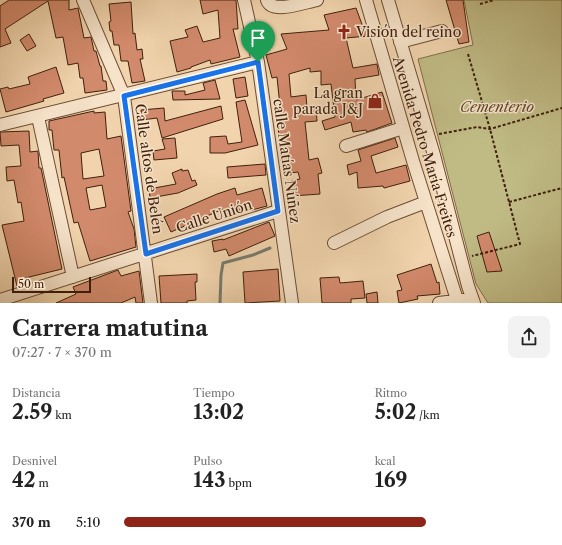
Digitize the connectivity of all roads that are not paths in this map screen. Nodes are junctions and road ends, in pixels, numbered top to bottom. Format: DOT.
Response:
graph roads {
  1 [pos="83,0"];
  2 [pos="244,0"];
  3 [pos="267,0"];
  4 [pos="317,0"];
  5 [pos="366,0"];
  6 [pos="388,0"];
  7 [pos="442,30"];
  8 [pos="400,42"];
  9 [pos="258,62"];
  10 [pos="124,96"];
  11 [pos="38,117"];
  12 [pos="0,125"];
  13 [pos="403,128"];
  14 [pos="346,146"];
  15 [pos="426,202"];
  16 [pos="278,211"];
  17 [pos="334,243"];
  18 [pos="146,254"];
  19 [pos="73,277"];
  20 [pos="0,300"];
  21 [pos="473,301"];
  22 [pos="457,302"];
  23 [pos="151,303"];
  24 [pos="292,303"];
  25 [pos="439,303"];
  1 -- 10 [label="street, Calle altos de Belén"];
  2 -- 9 [label="street, calle Matías Núñez"];
  3 -- 4 [label="street"];
  5 -- 13 [label="street, Avenida Pedro María Freites"];
  6 -- 8 [label="street, Avenida Pedro María Freites"];
  7 -- 8 [label="street"];
  8 -- 21 [label="street, Avenida Pedro María Freites"];
  9 -- 10 [label="street"];
  9 -- 16 [label="street, calle Matías Núñez"];
  10 -- 11 [label="street"];
  10 -- 18 [label="street, Calle altos de Belén"];
  11 -- 12 [label="street"];
  11 -- 19 [label="street"];
  13 -- 14 [label="street"];
  13 -- 15 [label="street, Avenida Pedro María Freites"];
  15 -- 17 [label="street"];
  15 -- 22 [label="street, Avenida Pedro María Freites"];
  16 -- 18 [label="street, Calle Unión"];
  16 -- 24 [label="street, calle Matías Núñez"];
  18 -- 19 [label="street, Calle Unión"];
  18 -- 23 [label="street, Calle altos de Belén"];
  19 -- 20 [label="street, Calle Unión"];
  21 -- 22 [label="street"];
  22 -- 25 [label="street"];
}
